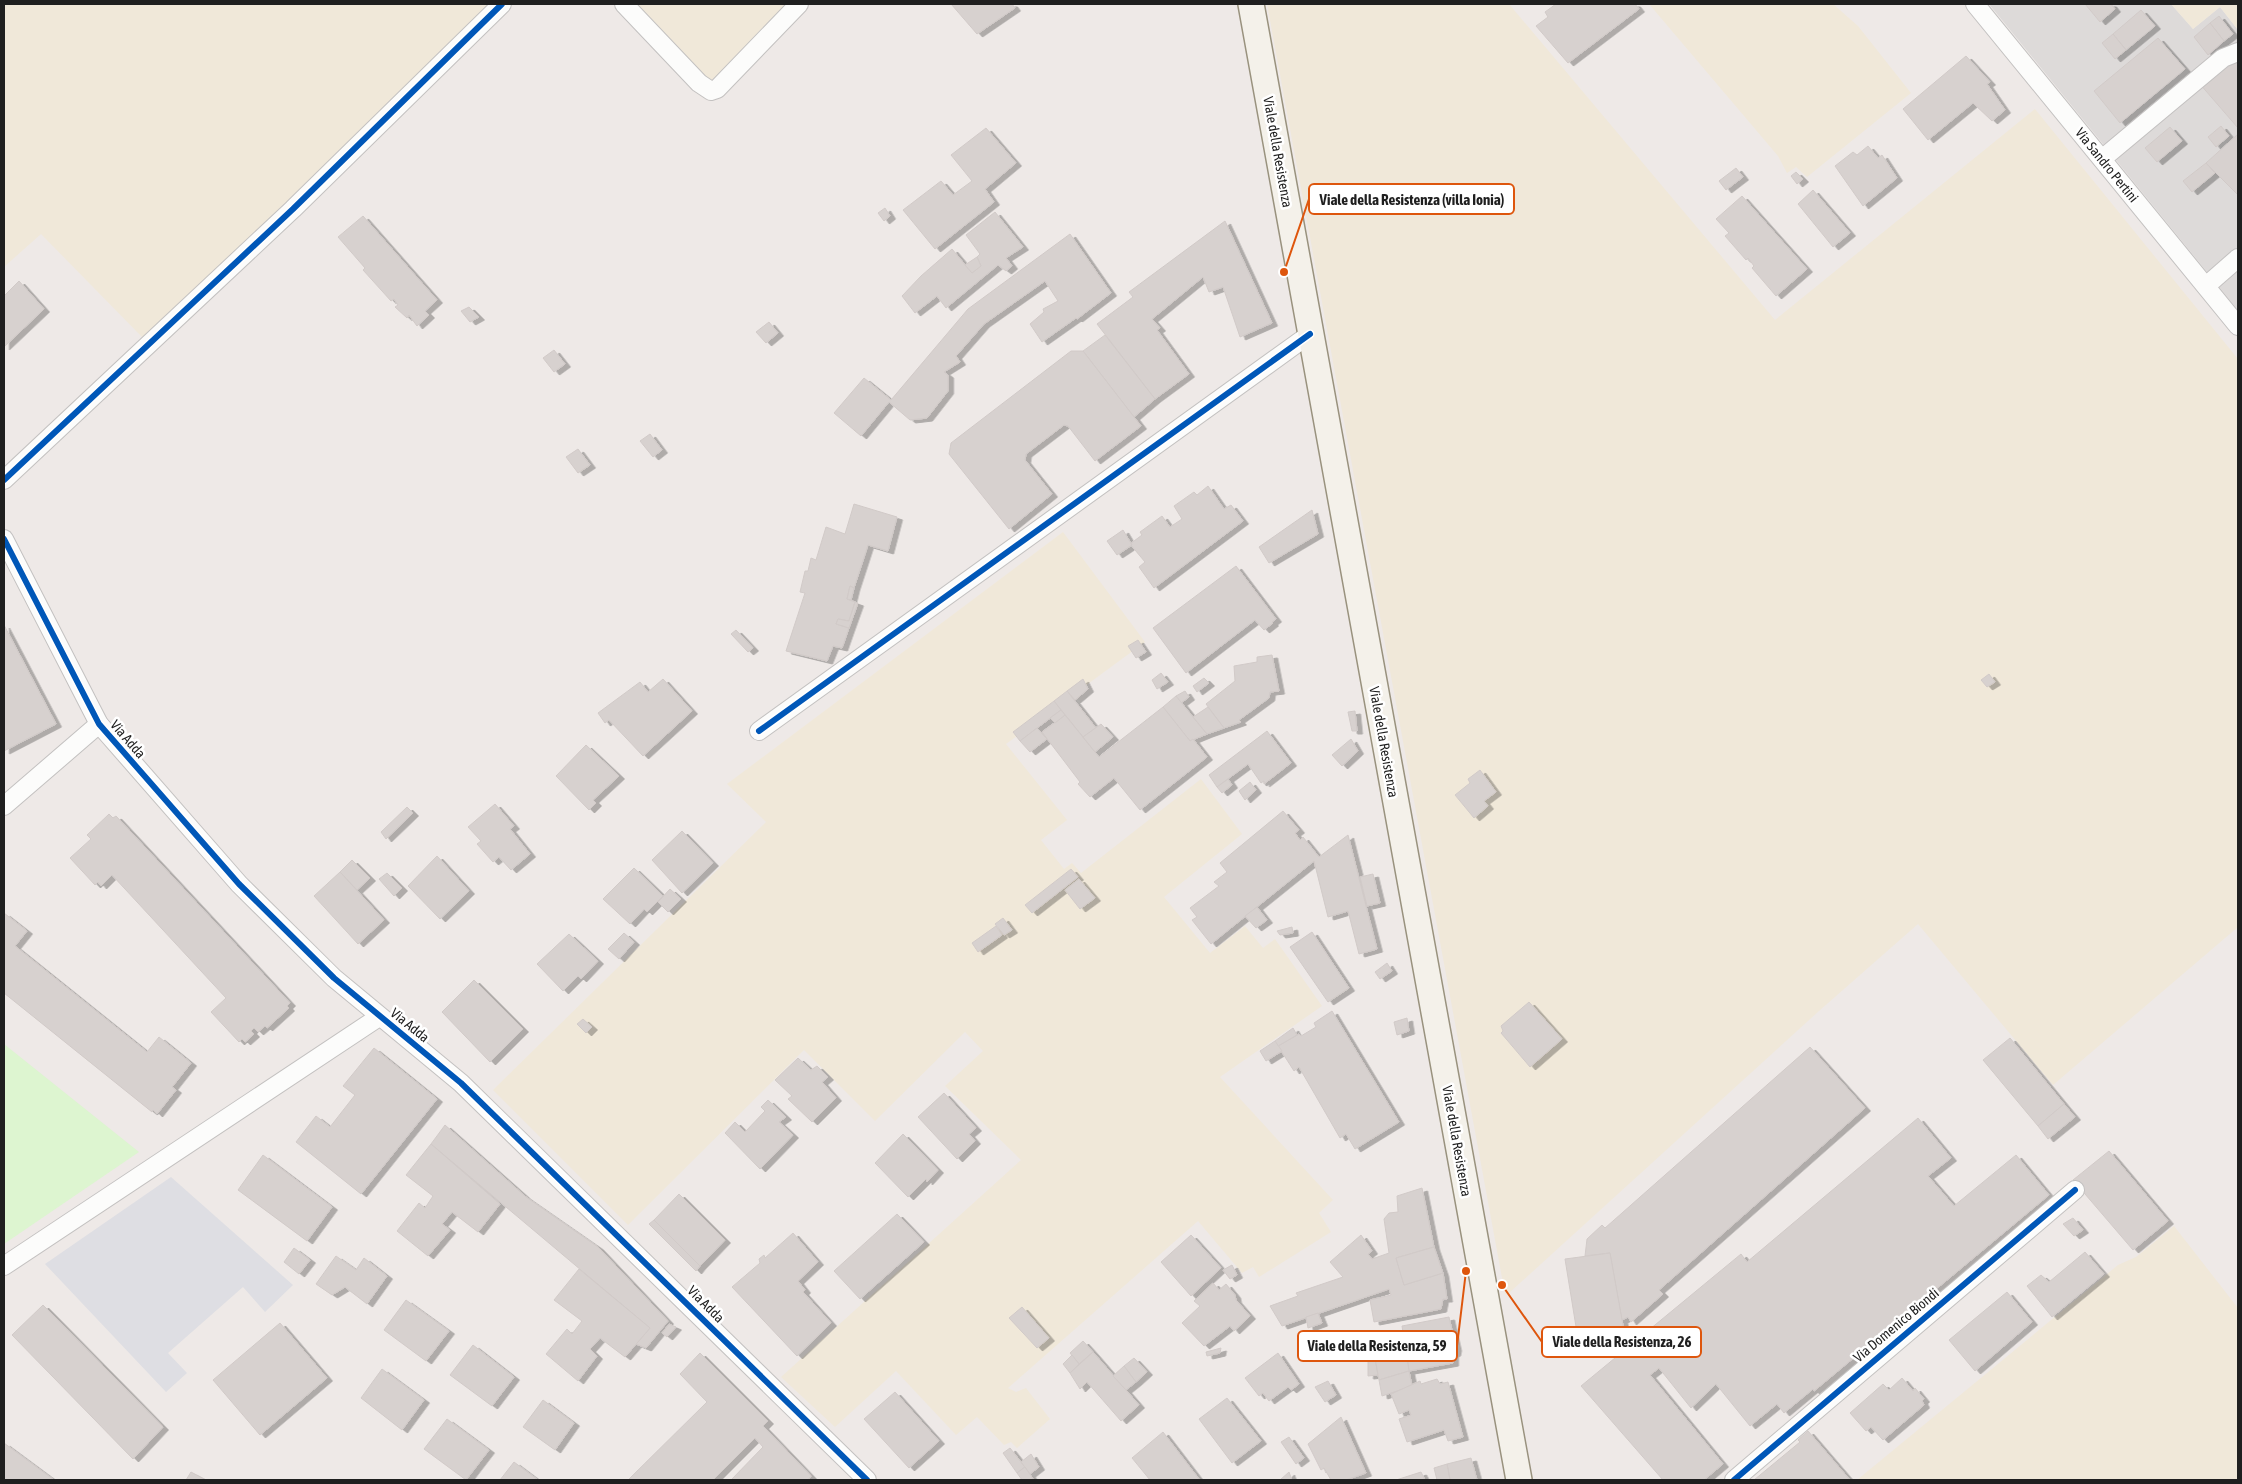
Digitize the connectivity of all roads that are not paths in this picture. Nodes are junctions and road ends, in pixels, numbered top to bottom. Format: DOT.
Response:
graph roads {
  1 [pos="502,4"];
  2 [pos="624,4"];
  3 [pos="800,4"];
  4 [pos="1251,4"];
  5 [pos="1975,4"];
  6 [pos="2238,52"];
  7 [pos="2102,159"];
  8 [pos="2238,258"];
  9 [pos="2206,286"];
  10 [pos="2238,326"];
  11 [pos="1310,334"];
  12 [pos="4,480"];
  13 [pos="4,539"];
  14 [pos="99,724"];
  15 [pos="759,731"];
  16 [pos="4,806"];
  17 [pos="379,1017"];
  18 [pos="2075,1190"];
  19 [pos="4,1266"];
  20 [pos="867,1480"];
  21 [pos="1519,1480"];
  22 [pos="1734,1480"];
  1 -- 12 [label="street"];
  2 -- 3 [label="street"];
  4 -- 11 [label="main road, Viale della Resistenza"];
  5 -- 7 [label="street, Via Sandro Pertini"];
  6 -- 7 [label="street"];
  7 -- 9 [label="street, Via Sandro Pertini"];
  8 -- 9 [label="street"];
  9 -- 10 [label="street, Via Sandro Pertini"];
  11 -- 15 [label="street"];
  11 -- 21 [label="main road, Viale della Resistenza"];
  13 -- 14 [label="street, Via Adda"];
  14 -- 16 [label="street"];
  14 -- 17 [label="street, Via Adda"];
  17 -- 19 [label="street"];
  17 -- 20 [label="street, Via Adda"];
  18 -- 22 [label="street, Via Domenico Biondi"];
}
